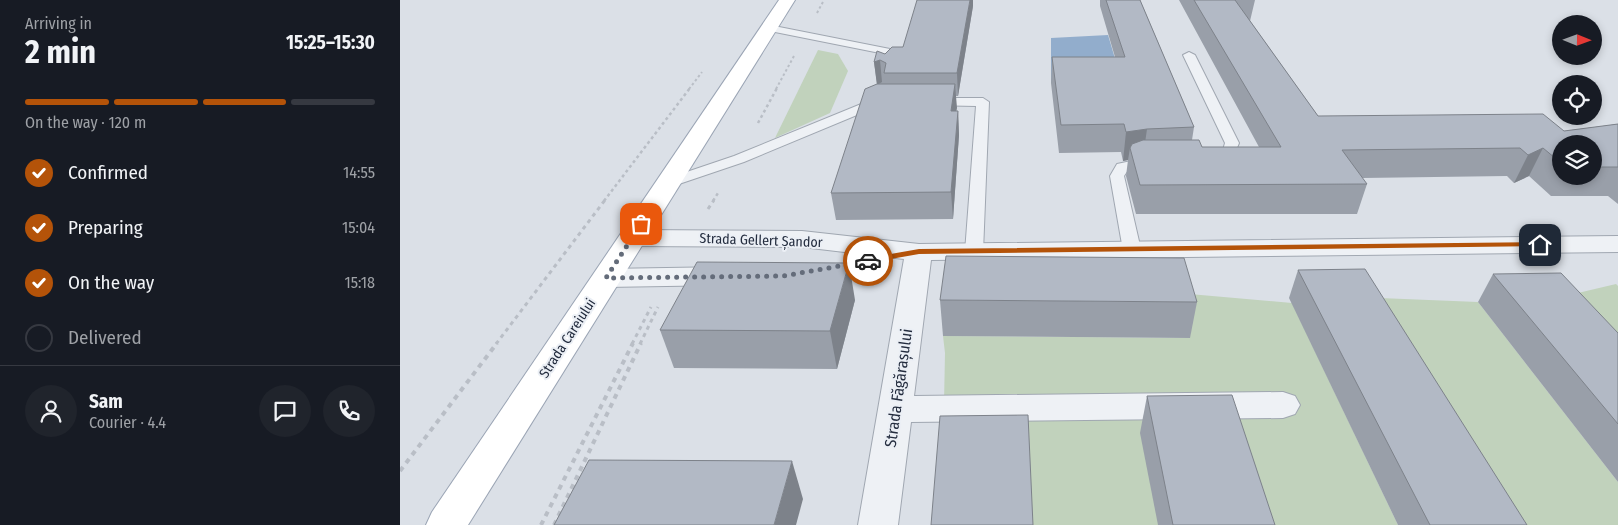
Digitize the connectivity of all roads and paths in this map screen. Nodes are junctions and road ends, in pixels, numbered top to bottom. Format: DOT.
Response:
graph roads {
  1 [pos="787,0"];
  2 [pos="824,0"];
  3 [pos="769,28"];
  4 [pos="806,34"];
  5 [pos="1189,54"];
  6 [pos="703,71"];
  7 [pos="886,71"];
  8 [pos="881,97"];
  9 [pos="916,102"];
  10 [pos="739,159"];
  11 [pos="1167,161"];
  12 [pos="1195,161"];
  13 [pos="668,183"];
  14 [pos="691,237"];
  15 [pos="632,238"];
  16 [pos="1618,244"];
  17 [pos="1132,250"];
  18 [pos="919,252"];
  19 [pos="974,252"];
  20 [pos="831,267"];
  21 [pos="755,276"];
  22 [pos="606,278"];
  23 [pos="1284,405"];
  24 [pos="895,409"];
  25 [pos="400,471"];
  26 [pos="446,525"];
  27 [pos="541,525"];
  28 [pos="554,525"];
  29 [pos="878,525"];
  1 -- 3 [label="main road, Strada Careiului"];
  2 -- 4 [label="path"];
  3 -- 4 [label="lane"];
  3 -- 13 [label="main road, Strada Careiului"];
  4 -- 7 [label="lane"];
  4 -- 10 [label="path"];
  5 -- 12 [label="lane"];
  6 -- 25 [label="path"];
  8 -- 10 [label="lane"];
  9 -- 19 [label="lane"];
  10 -- 13 [label="lane"];
  10 -- 14 [label="path"];
  11 -- 17 [label="lane"];
  13 -- 15 [label="main road, Strada Careiului"];
  14 -- 15 [label="street, Strada Gellert Șandor"];
  14 -- 18 [label="street, Strada Gellert Șandor"];
  15 -- 22 [label="main road, Strada Careiului"];
  16 -- 17 [label="street, Strada Gellert Șandor"];
  17 -- 19 [label="street, Strada Gellert Șandor"];
  18 -- 19 [label="street, Strada Gellert Șandor"];
  18 -- 20 [label="street, Strada Gellert Șandor"];
  18 -- 24 [label="street, Strada Făgărașului"];
  21 -- 22 [label="street"];
  22 -- 26 [label="main road, Strada Careiului"];
  23 -- 24 [label="street"];
  24 -- 29 [label="street, Strada Făgărașului"];
  27 -- 28 [label="path"];
}
